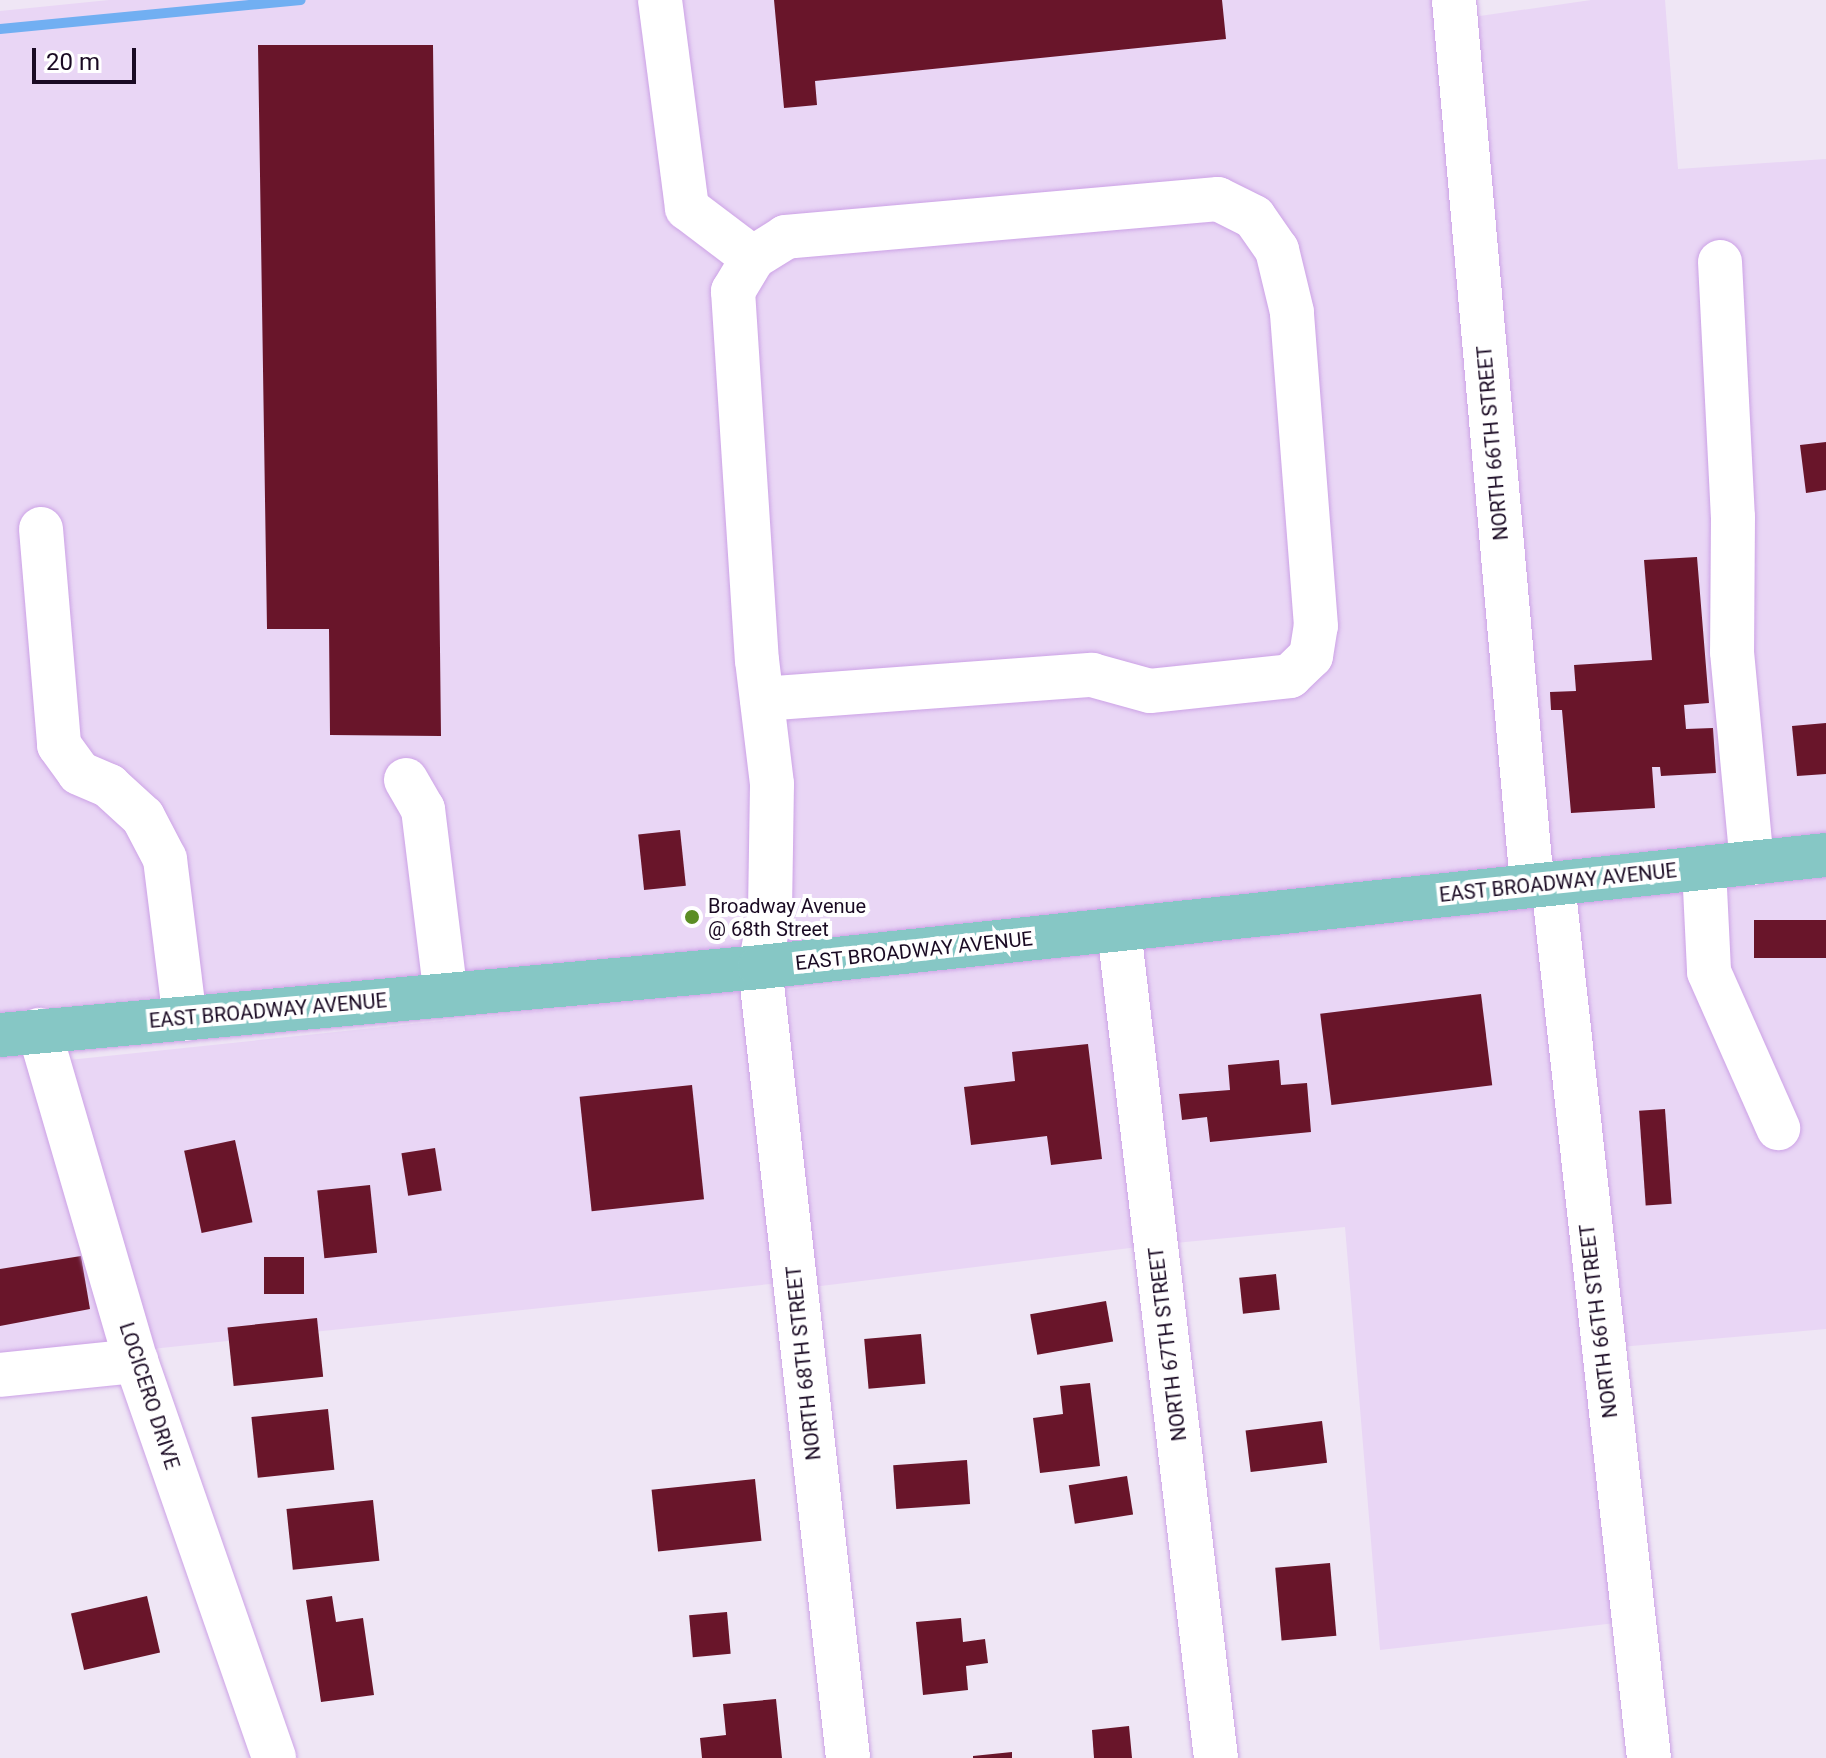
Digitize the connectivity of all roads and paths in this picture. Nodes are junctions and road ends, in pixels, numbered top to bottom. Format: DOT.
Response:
graph roads {
  1 [pos="660,0"];
  2 [pos="1454,0"];
  3 [pos="753,258"];
  4 [pos="1720,262"];
  5 [pos="41,529"];
  6 [pos="762,699"];
  7 [pos="406,780"];
  8 [pos="1826,855"];
  9 [pos="1752,863"];
  10 [pos="1704,868"];
  11 [pos="1543,884"];
  12 [pos="1119,930"];
  13 [pos="760,967"];
  14 [pos="446,995"];
  15 [pos="185,1019"];
  16 [pos="20,1033"];
  17 [pos="1778,1128"];
  18 [pos="136,1361"];
  19 [pos="0,1375"];
  20 [pos="274,1758"];
  21 [pos="848,1758"];
  22 [pos="1216,1758"];
  23 [pos="1649,1758"];
  1 -- 3 [label="street"];
  2 -- 11 [label="street, NORTH 66TH STREET"];
  3 -- 6 [label="street, NORTH 68TH STREET"];
  3 -- 6 [label="street"];
  4 -- 9 [label="street"];
  5 -- 15 [label="street"];
  6 -- 13 [label="street, NORTH 68TH STREET"];
  7 -- 14 [label="street"];
  8 -- 9 [label="main road, EAST BROADWAY AVENUE"];
  9 -- 10 [label="main road, EAST BROADWAY AVENUE"];
  10 -- 11 [label="main road, EAST BROADWAY AVENUE"];
  10 -- 17 [label="street"];
  11 -- 12 [label="main road, EAST BROADWAY AVENUE"];
  11 -- 23 [label="street, NORTH 66TH STREET"];
  12 -- 13 [label="main road, EAST BROADWAY AVENUE"];
  12 -- 22 [label="street, NORTH 67TH STREET"];
  13 -- 14 [label="main road, EAST BROADWAY AVENUE"];
  13 -- 21 [label="street, NORTH 68TH STREET"];
  14 -- 15 [label="main road, EAST BROADWAY AVENUE"];
  15 -- 16 [label="main road, EAST BROADWAY AVENUE"];
  16 -- 18 [label="street, LOCICERO DRIVE"];
  18 -- 19 [label="street"];
  18 -- 20 [label="street, LOCICERO DRIVE"];
}
